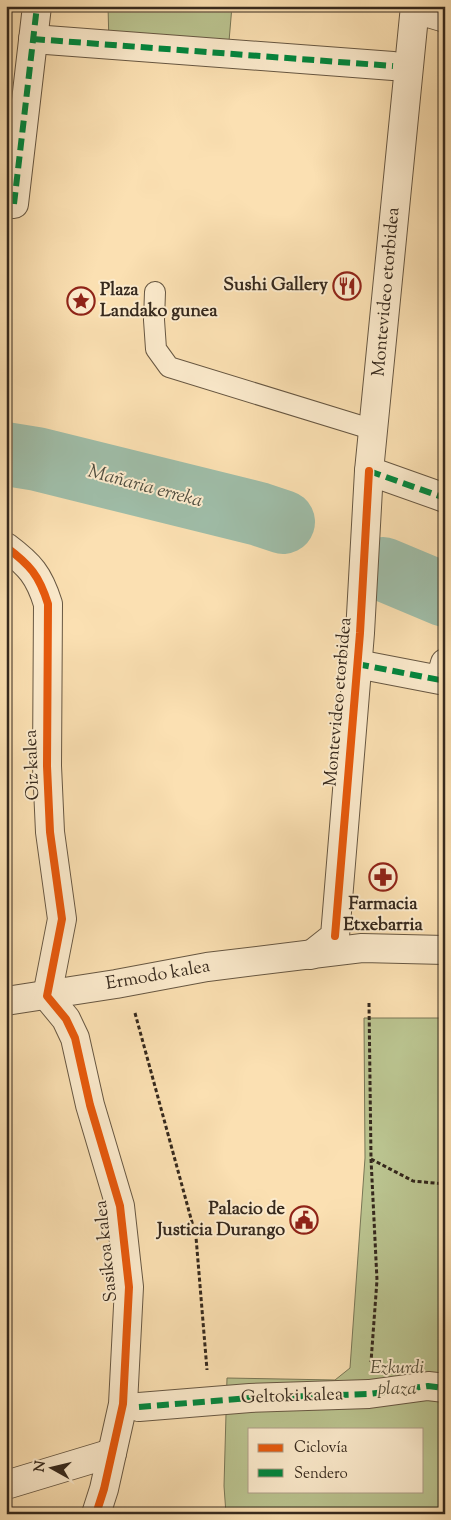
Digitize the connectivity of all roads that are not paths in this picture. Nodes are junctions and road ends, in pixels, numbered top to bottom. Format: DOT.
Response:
graph roads {
  1 [pos="37,6"];
  2 [pos="415,8"];
  3 [pos="445,18"];
  4 [pos="33,39"];
  5 [pos="393,66"];
  6 [pos="14,204"];
  7 [pos="155,292"];
  8 [pos="374,430"];
  9 [pos="369,471"];
  10 [pos="445,498"];
  11 [pos="6,547"];
  12 [pos="445,663"];
  13 [pos="357,664"];
  14 [pos="445,950"];
  15 [pos="311,955"];
  16 [pos="47,996"];
  17 [pos="6,1001"];
  18 [pos="445,1388"];
  19 [pos="139,1407"];
  20 [pos="112,1453"];
  21 [pos="6,1485"];
  22 [pos="96,1514"];
  1 -- 4 [label="street"];
  2 -- 3 [label="street"];
  2 -- 8 [label="street, Montevideo etorbidea"];
  4 -- 5 [label="street"];
  4 -- 6 [label="street"];
  7 -- 8 [label="lane"];
  8 -- 9 [label="street, Montevideo etorbidea"];
  9 -- 10 [label="street"];
  9 -- 13 [label="street, Montevideo etorbidea"];
  11 -- 16 [label="street, Oiz kalea"];
  12 -- 13 [label="street"];
  13 -- 15 [label="street, Montevideo etorbidea"];
  14 -- 15 [label="street, Ermodo kalea"];
  15 -- 16 [label="street, Ermodo kalea"];
  16 -- 17 [label="street, Ermodo kalea"];
  16 -- 20 [label="street, Sasikoa kalea"];
  18 -- 19 [label="street, Geltoki kalea"];
  20 -- 21 [label="street"];
  20 -- 22 [label="street, Sasikoa kalea"];
}
